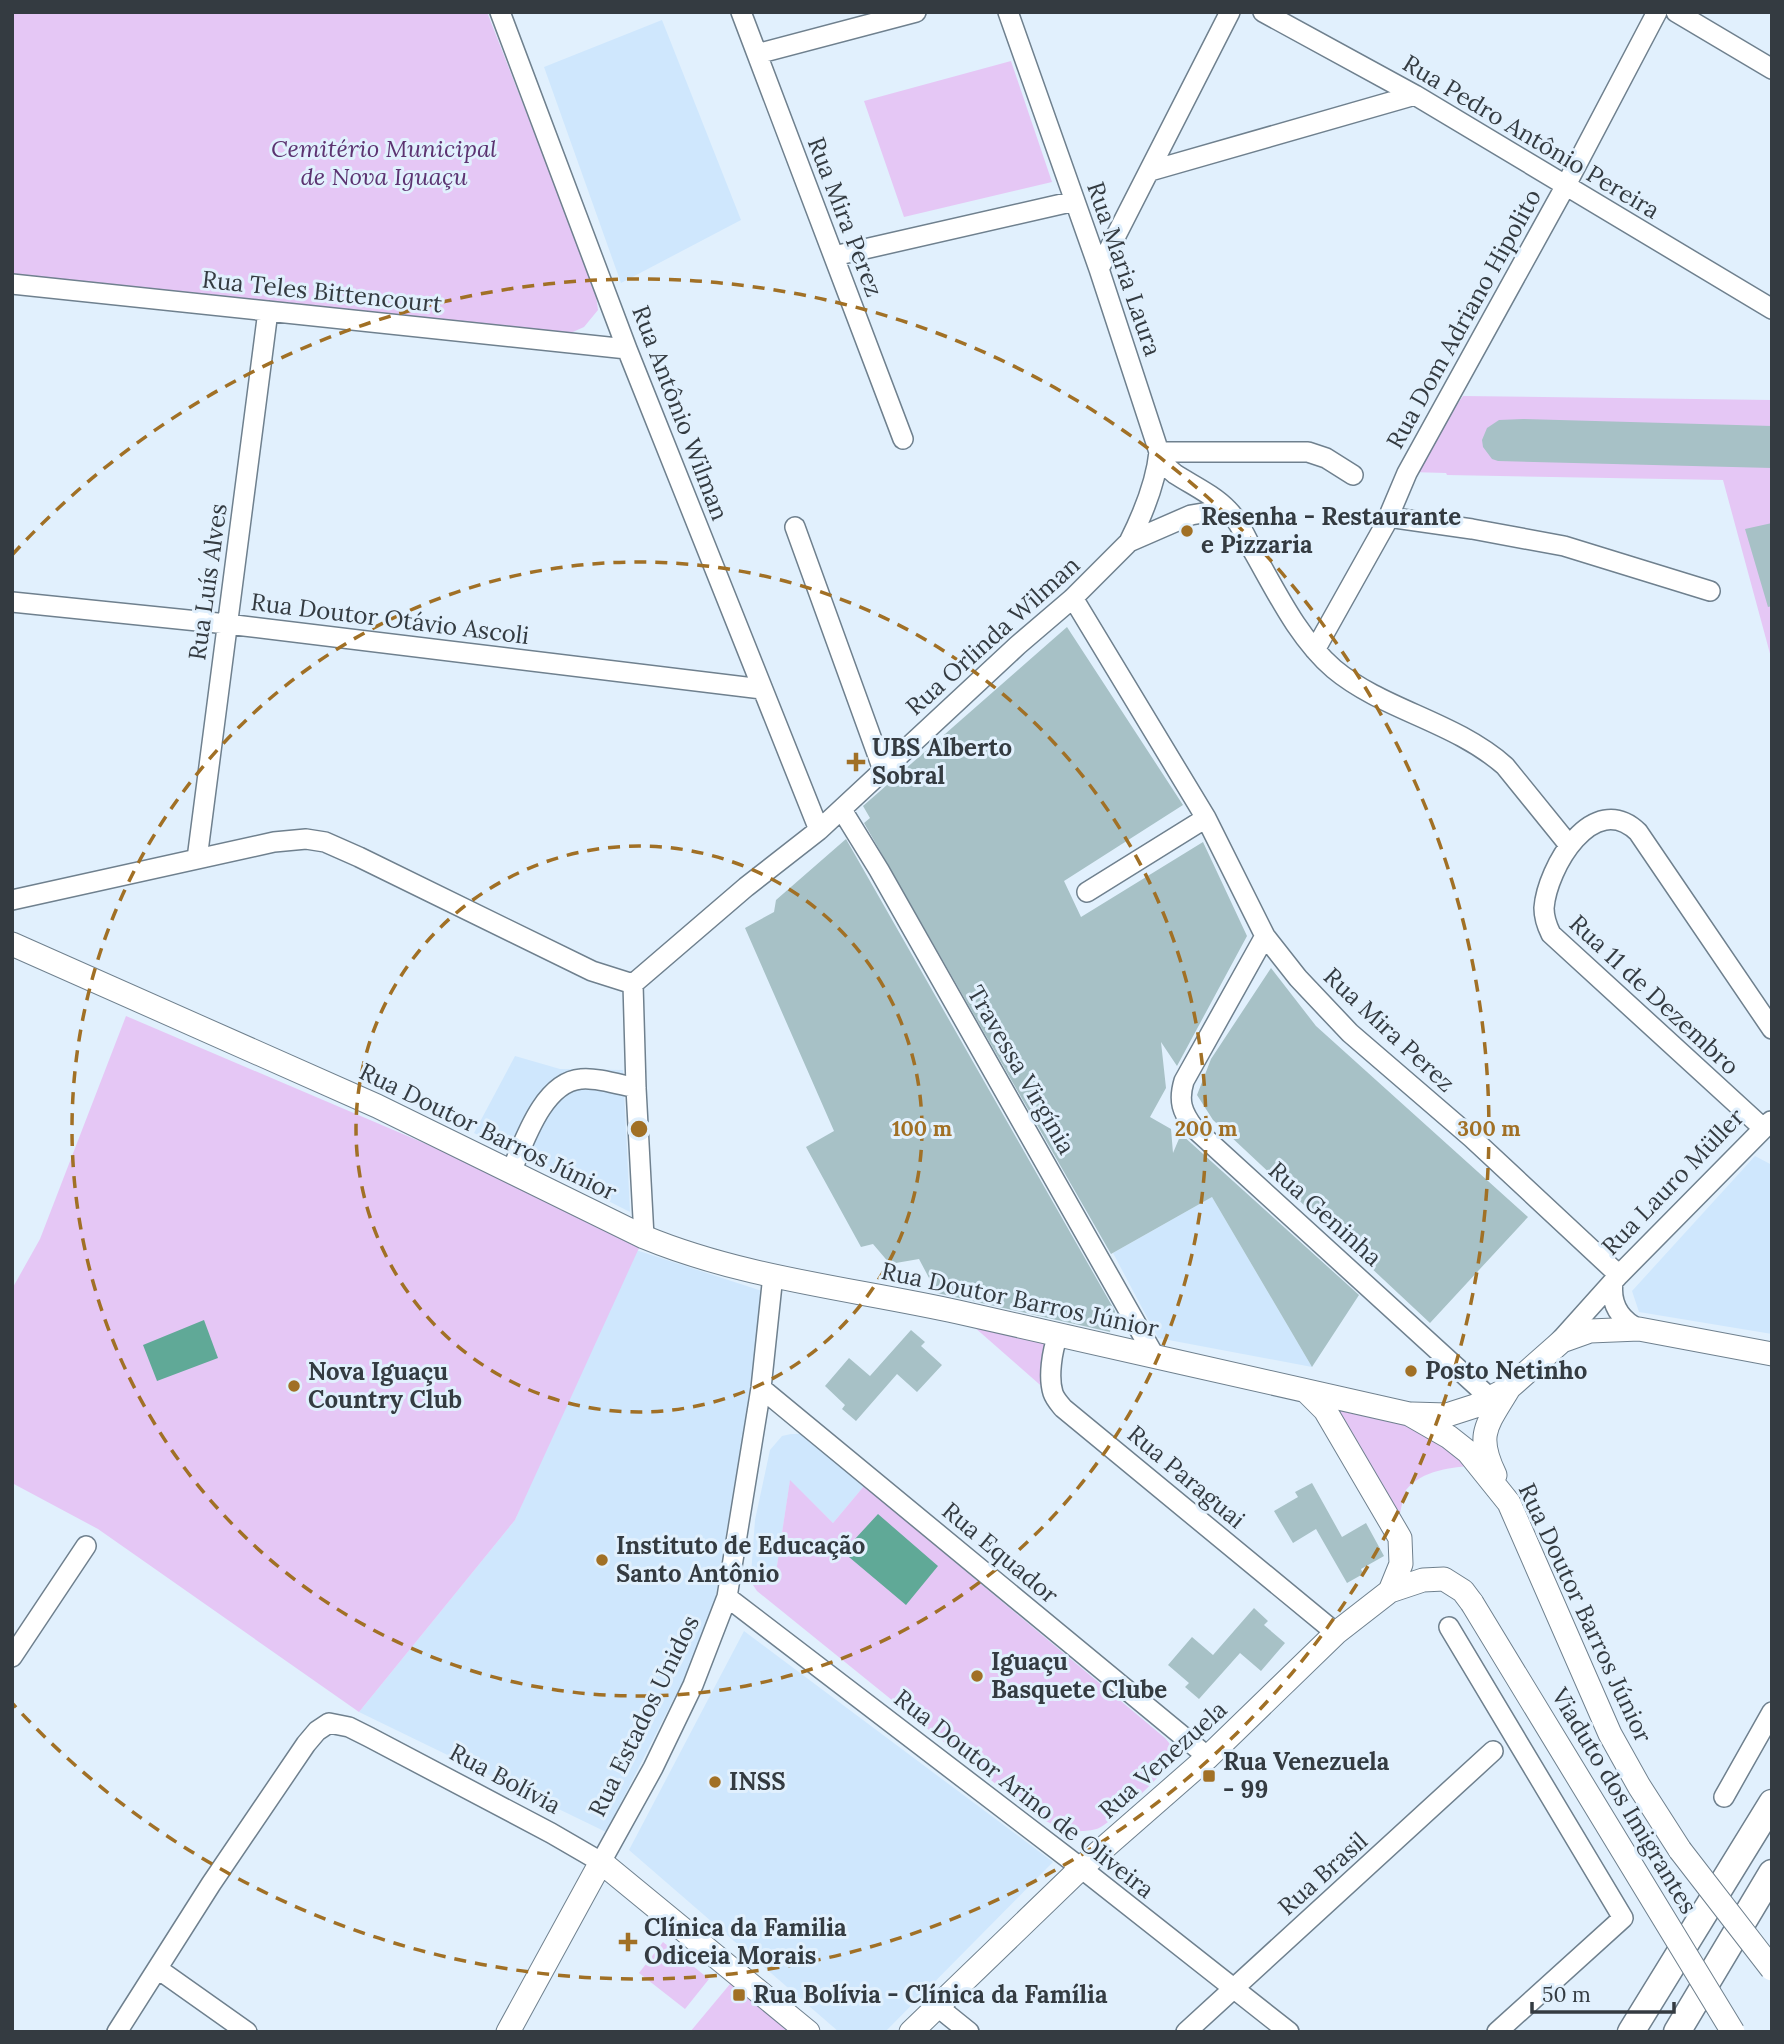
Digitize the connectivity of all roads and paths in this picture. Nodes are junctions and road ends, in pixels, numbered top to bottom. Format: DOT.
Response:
graph roads {
  1 [pos="500,12"];
  2 [pos="741,12"];
  3 [pos="916,12"];
  4 [pos="1009,12"];
  5 [pos="1230,12"];
  6 [pos="1262,12"];
  7 [pos="1657,12"];
  8 [pos="1676,12"];
  9 [pos="757,54"];
  10 [pos="1772,69"];
  11 [pos="1415,95"];
  12 [pos="1150,171"];
  13 [pos="1566,185"];
  14 [pos="1075,201"];
  15 [pos="834,256"];
  16 [pos="1099,269"];
  17 [pos="12,284"];
  18 [pos="1772,309"];
  19 [pos="268,312"];
  20 [pos="627,349"];
  21 [pos="903,439"];
  22 [pos="1159,452"];
  23 [pos="1353,475"];
  24 [pos="1227,509"];
  25 [pos="1388,517"];
  26 [pos="795,527"];
  27 [pos="1129,542"];
  28 [pos="1710,591"];
  29 [pos="1073,598"];
  30 [pos="12,602"];
  31 [pos="227,624"];
  32 [pos="1315,650"];
  33 [pos="762,689"];
  34 [pos="883,770"];
  35 [pos="842,810"];
  36 [pos="1206,818"];
  37 [pos="819,830"];
  38 [pos="1569,845"];
  39 [pos="197,859"];
  40 [pos="1087,892"];
  41 [pos="12,900"];
  42 [pos="1265,936"];
  43 [pos="12,944"];
  44 [pos="633,984"];
  45 [pos="1772,1029"];
  46 [pos="636,1088"];
  47 [pos="1767,1124"];
  48 [pos="511,1171"];
  49 [pos="644,1237"];
  50 [pos="773,1275"];
  51 [pos="1616,1278"];
  52 [pos="1639,1329"];
  53 [pos="1058,1335"];
  54 [pos="1555,1346"];
  55 [pos="1772,1354"];
  56 [pos="1155,1357"];
  57 [pos="761,1388"];
  58 [pos="1307,1392"];
  59 [pos="1499,1393"];
  60 [pos="1409,1414"];
  61 [pos="1509,1503"];
  62 [pos="86,1546"];
  63 [pos="1390,1591"];
  64 [pos="727,1597"];
  65 [pos="1470,1600"];
  66 [pos="1449,1627"];
  67 [pos="1336,1633"];
  68 [pos="12,1657"];
  69 [pos="1772,1712"];
  70 [pos="1493,1752"];
  71 [pos="1208,1757"];
  72 [pos="1724,1797"];
  73 [pos="1772,1802"];
  74 [pos="601,1862"];
  75 [pos="1081,1868"];
  76 [pos="1772,1873"];
  77 [pos="1772,1883"];
  78 [pos="1753,1904"];
  79 [pos="158,1969"];
  80 [pos="1772,1969"];
  81 [pos="1234,1988"];
  82 [pos="938,2007"];
  83 [pos="117,2032"];
  84 [pos="247,2032"];
  85 [pos="508,2032"];
  86 [pos="807,2032"];
  87 [pos="911,2032"];
  88 [pos="969,2032"];
  89 [pos="1186,2032"];
  90 [pos="1289,2032"];
  91 [pos="1497,2032"];
  92 [pos="1631,2032"];
  93 [pos="1677,2032"];
  94 [pos="1733,2032"];
  1 -- 20 [label="street, Rua Antônio Wilman"];
  2 -- 9 [label="street, Rua Mira Perez"];
  3 -- 9 [label="street"];
  4 -- 14 [label="street, Rua Maria Laura"];
  5 -- 12 [label="street"];
  6 -- 11 [label="street, Rua Pedro Antônio Pereira"];
  7 -- 13 [label="street, Rua Dom Adriano Hipolito"];
  8 -- 10 [label="street"];
  9 -- 15 [label="street, Rua Mira Perez"];
  11 -- 12 [label="street"];
  11 -- 13 [label="street, Rua Pedro Antônio Pereira"];
  12 -- 16 [label="street"];
  13 -- 18 [label="street, Rua Pedro Antônio Pereira"];
  13 -- 25 [label="street, Rua Dom Adriano Hipolito"];
  14 -- 15 [label="street"];
  14 -- 16 [label="street, Rua Maria Laura"];
  15 -- 21 [label="street, Rua Mira Perez"];
  16 -- 22 [label="street, Rua Maria Laura"];
  17 -- 19 [label="street, Rua Teles Bittencourt"];
  19 -- 20 [label="street, Rua Teles Bittencourt"];
  19 -- 31 [label="street, Rua Luís Alves"];
  20 -- 33 [label="street, Rua Antônio Wilman"];
  22 -- 23 [label="street"];
  22 -- 24 [label="street"];
  22 -- 27 [label="street, Rua Maria Laura"];
  24 -- 27 [label="street, Rua Orlinda Wilman"];
  24 -- 32 [label="street"];
  25 -- 28 [label="street"];
  25 -- 32 [label="street, Rua Dom Adriano Hipolito"];
  26 -- 34 [label="street"];
  27 -- 29 [label="street, Rua Orlinda Wilman"];
  29 -- 34 [label="street, Rua Orlinda Wilman"];
  29 -- 36 [label="street, Rua Mira Perez"];
  30 -- 31 [label="street, Rua Doutor Otávio Ascoli"];
  31 -- 33 [label="street, Rua Doutor Otávio Ascoli"];
  31 -- 39 [label="street, Rua Luís Alves"];
  32 -- 38 [label="street"];
  33 -- 37 [label="street, Rua Antônio Wilman"];
  34 -- 35 [label="street, Rua Orlinda Wilman"];
  35 -- 37 [label="street, Rua Orlinda Wilman"];
  35 -- 56 [label="street, Travessa Virgínia"];
  36 -- 40 [label="street"];
  36 -- 42 [label="street, Rua Mira Perez"];
  37 -- 44 [label="street, Rua Orlinda Wilman"];
  38 -- 45 [label="street, Rua 11 de Dezembro"];
  38 -- 47 [label="street, Rua 11 de Dezembro"];
  39 -- 41 [label="street"];
  39 -- 44 [label="street"];
  42 -- 51 [label="street, Rua Mira Perez"];
  42 -- 59 [label="street, Rua Geninha"];
  43 -- 48 [label="main road, Rua Doutor Barros Júnior"];
  44 -- 46 [label="street"];
  46 -- 48 [label="street"];
  46 -- 49 [label="street"];
  47 -- 51 [label="street, Rua Lauro Müller"];
  48 -- 49 [label="main road, Rua Doutor Barros Júnior"];
  49 -- 50 [label="main road, Rua Doutor Barros Júnior"];
  50 -- 53 [label="main road, Rua Doutor Barros Júnior"];
  50 -- 57 [label="street, Rua Estados Unidos"];
  51 -- 52 [label="street, Rua Lauro Müller"];
  51 -- 54 [label="street, Rua Lauro Müller"];
  52 -- 54 [label="main road, Rua Lauro Müller"];
  52 -- 55 [label="main road, Rua Lauro Müller"];
  53 -- 56 [label="main road, Rua Doutor Barros Júnior"];
  53 -- 67 [label="street, Rua Paraguai"];
  54 -- 59 [label="main road, Rua Lauro Müller"];
  56 -- 58 [label="main road, Rua Doutor Barros Júnior"];
  57 -- 64 [label="street, Rua Estados Unidos"];
  57 -- 71 [label="street, Rua Equador"];
  58 -- 60 [label="main road, Rua Doutor Barros Júnior"];
  58 -- 63 [label="main road"];
  59 -- 60 [label="main road, Rua Lauro Müller"];
  59 -- 61 [label="main road, Rua Lauro Müller"];
  60 -- 61 [label="main road, Rua Doutor Barros Júnior"];
  61 -- 80 [label="main road, Rua Doutor Barros Júnior, bridge"];
  62 -- 68 [label="street"];
  63 -- 65 [label="main road, Rua Venezuela"];
  63 -- 67 [label="main road, Rua Venezuela"];
  64 -- 74 [label="street, Rua Estados Unidos"];
  64 -- 75 [label="street, Rua Doutor Arino de Oliveira"];
  65 -- 94 [label="main road, Viaduto dos Imigrantes, bridge"];
  66 -- 91 [label="street"];
  67 -- 71 [label="main road, Rua Venezuela"];
  69 -- 72 [label="street"];
  70 -- 81 [label="street, Rua Brasil"];
  71 -- 75 [label="main road, Rua Venezuela"];
  73 -- 92 [label="highway"];
  74 -- 79 [label="street, Rua Bolívia"];
  74 -- 85 [label="main road, Rua Estados Unidos"];
  74 -- 86 [label="main road, Rua Bolívia"];
  75 -- 81 [label="street, Rua Doutor Arino de Oliveira"];
  75 -- 82 [label="main road, Rua Venezuela"];
  76 -- 78 [label="highway"];
  77 -- 78 [label="highway"];
  78 -- 93 [label="highway"];
  79 -- 83 [label="street"];
  79 -- 84 [label="street"];
  81 -- 89 [label="street, Rua Brasil"];
  81 -- 90 [label="street, Rua Doutor Arino de Oliveira"];
  82 -- 87 [label="main road, Rua Venezuela"];
  82 -- 88 [label="street"];
}
